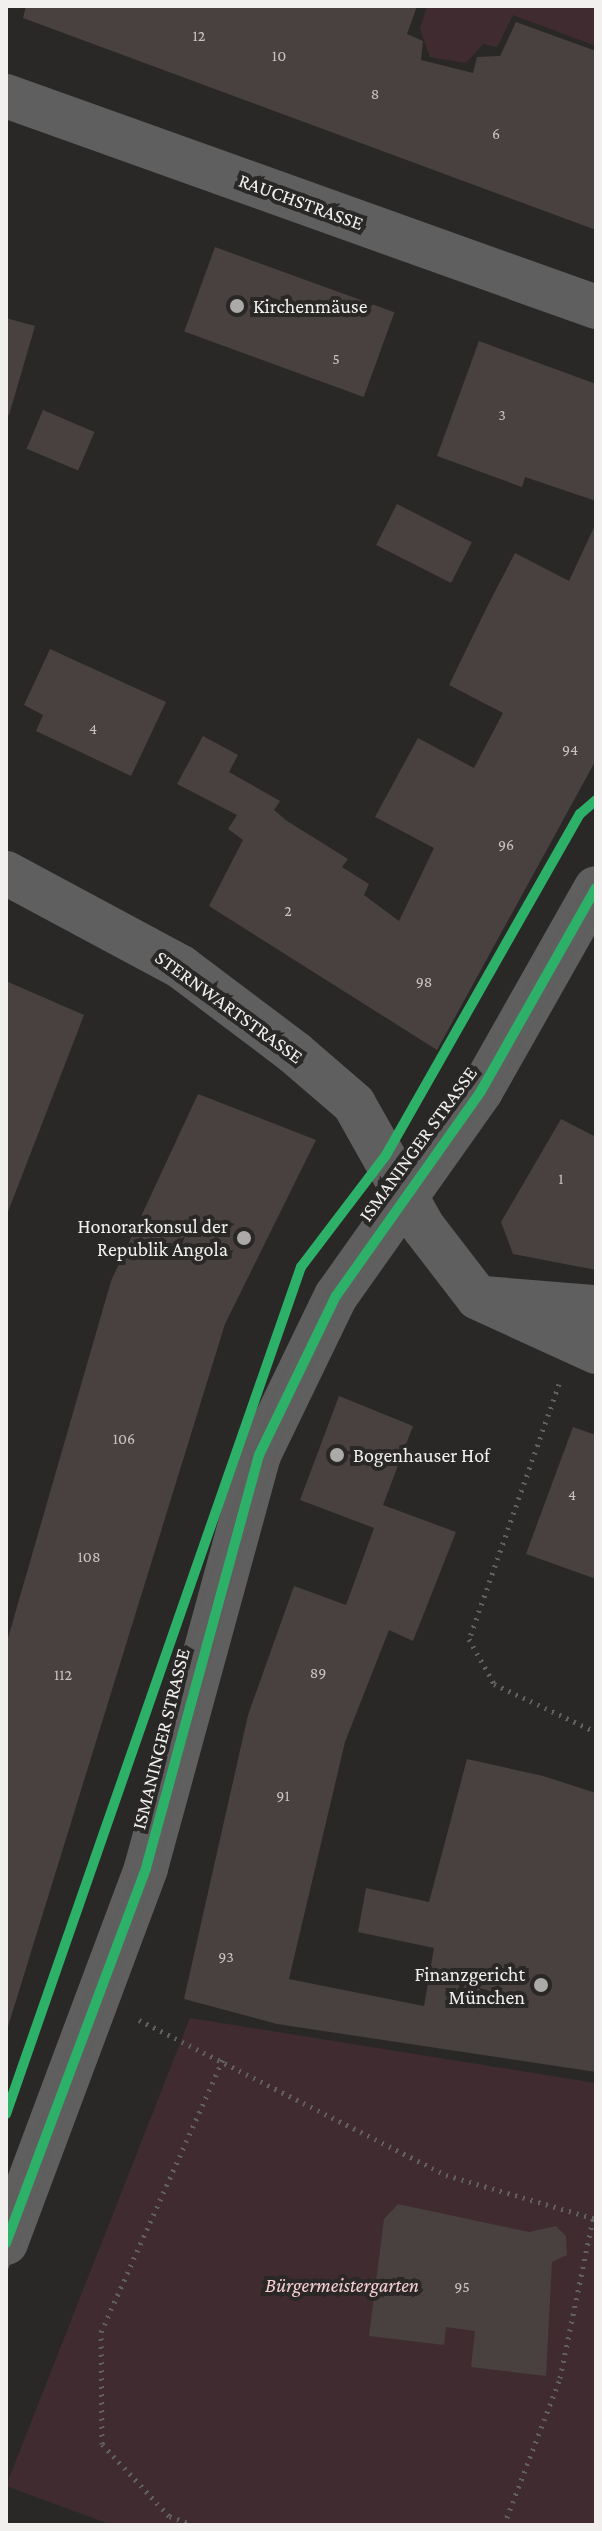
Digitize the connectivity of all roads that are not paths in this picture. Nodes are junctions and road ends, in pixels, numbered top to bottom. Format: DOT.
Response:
graph roads {
  1 [pos="6,96"];
  2 [pos="596,307"];
  3 [pos="6,873"];
  4 [pos="596,888"];
  5 [pos="406,1191"];
  6 [pos="478,1298"];
  7 [pos="596,1307"];
  8 [pos="584,1348"];
  9 [pos="6,2243"];
  1 -- 2 [label="street, RAUCHSTRASSE"];
  3 -- 5 [label="street, STERNWARTSTRASSE"];
  4 -- 5 [label="street, ISMANINGER STRASSE"];
  5 -- 6 [label="street, STERNWARTSTRASSE"];
  5 -- 9 [label="street, ISMANINGER STRASSE"];
  6 -- 7 [label="street"];
  6 -- 8 [label="street"];
}
